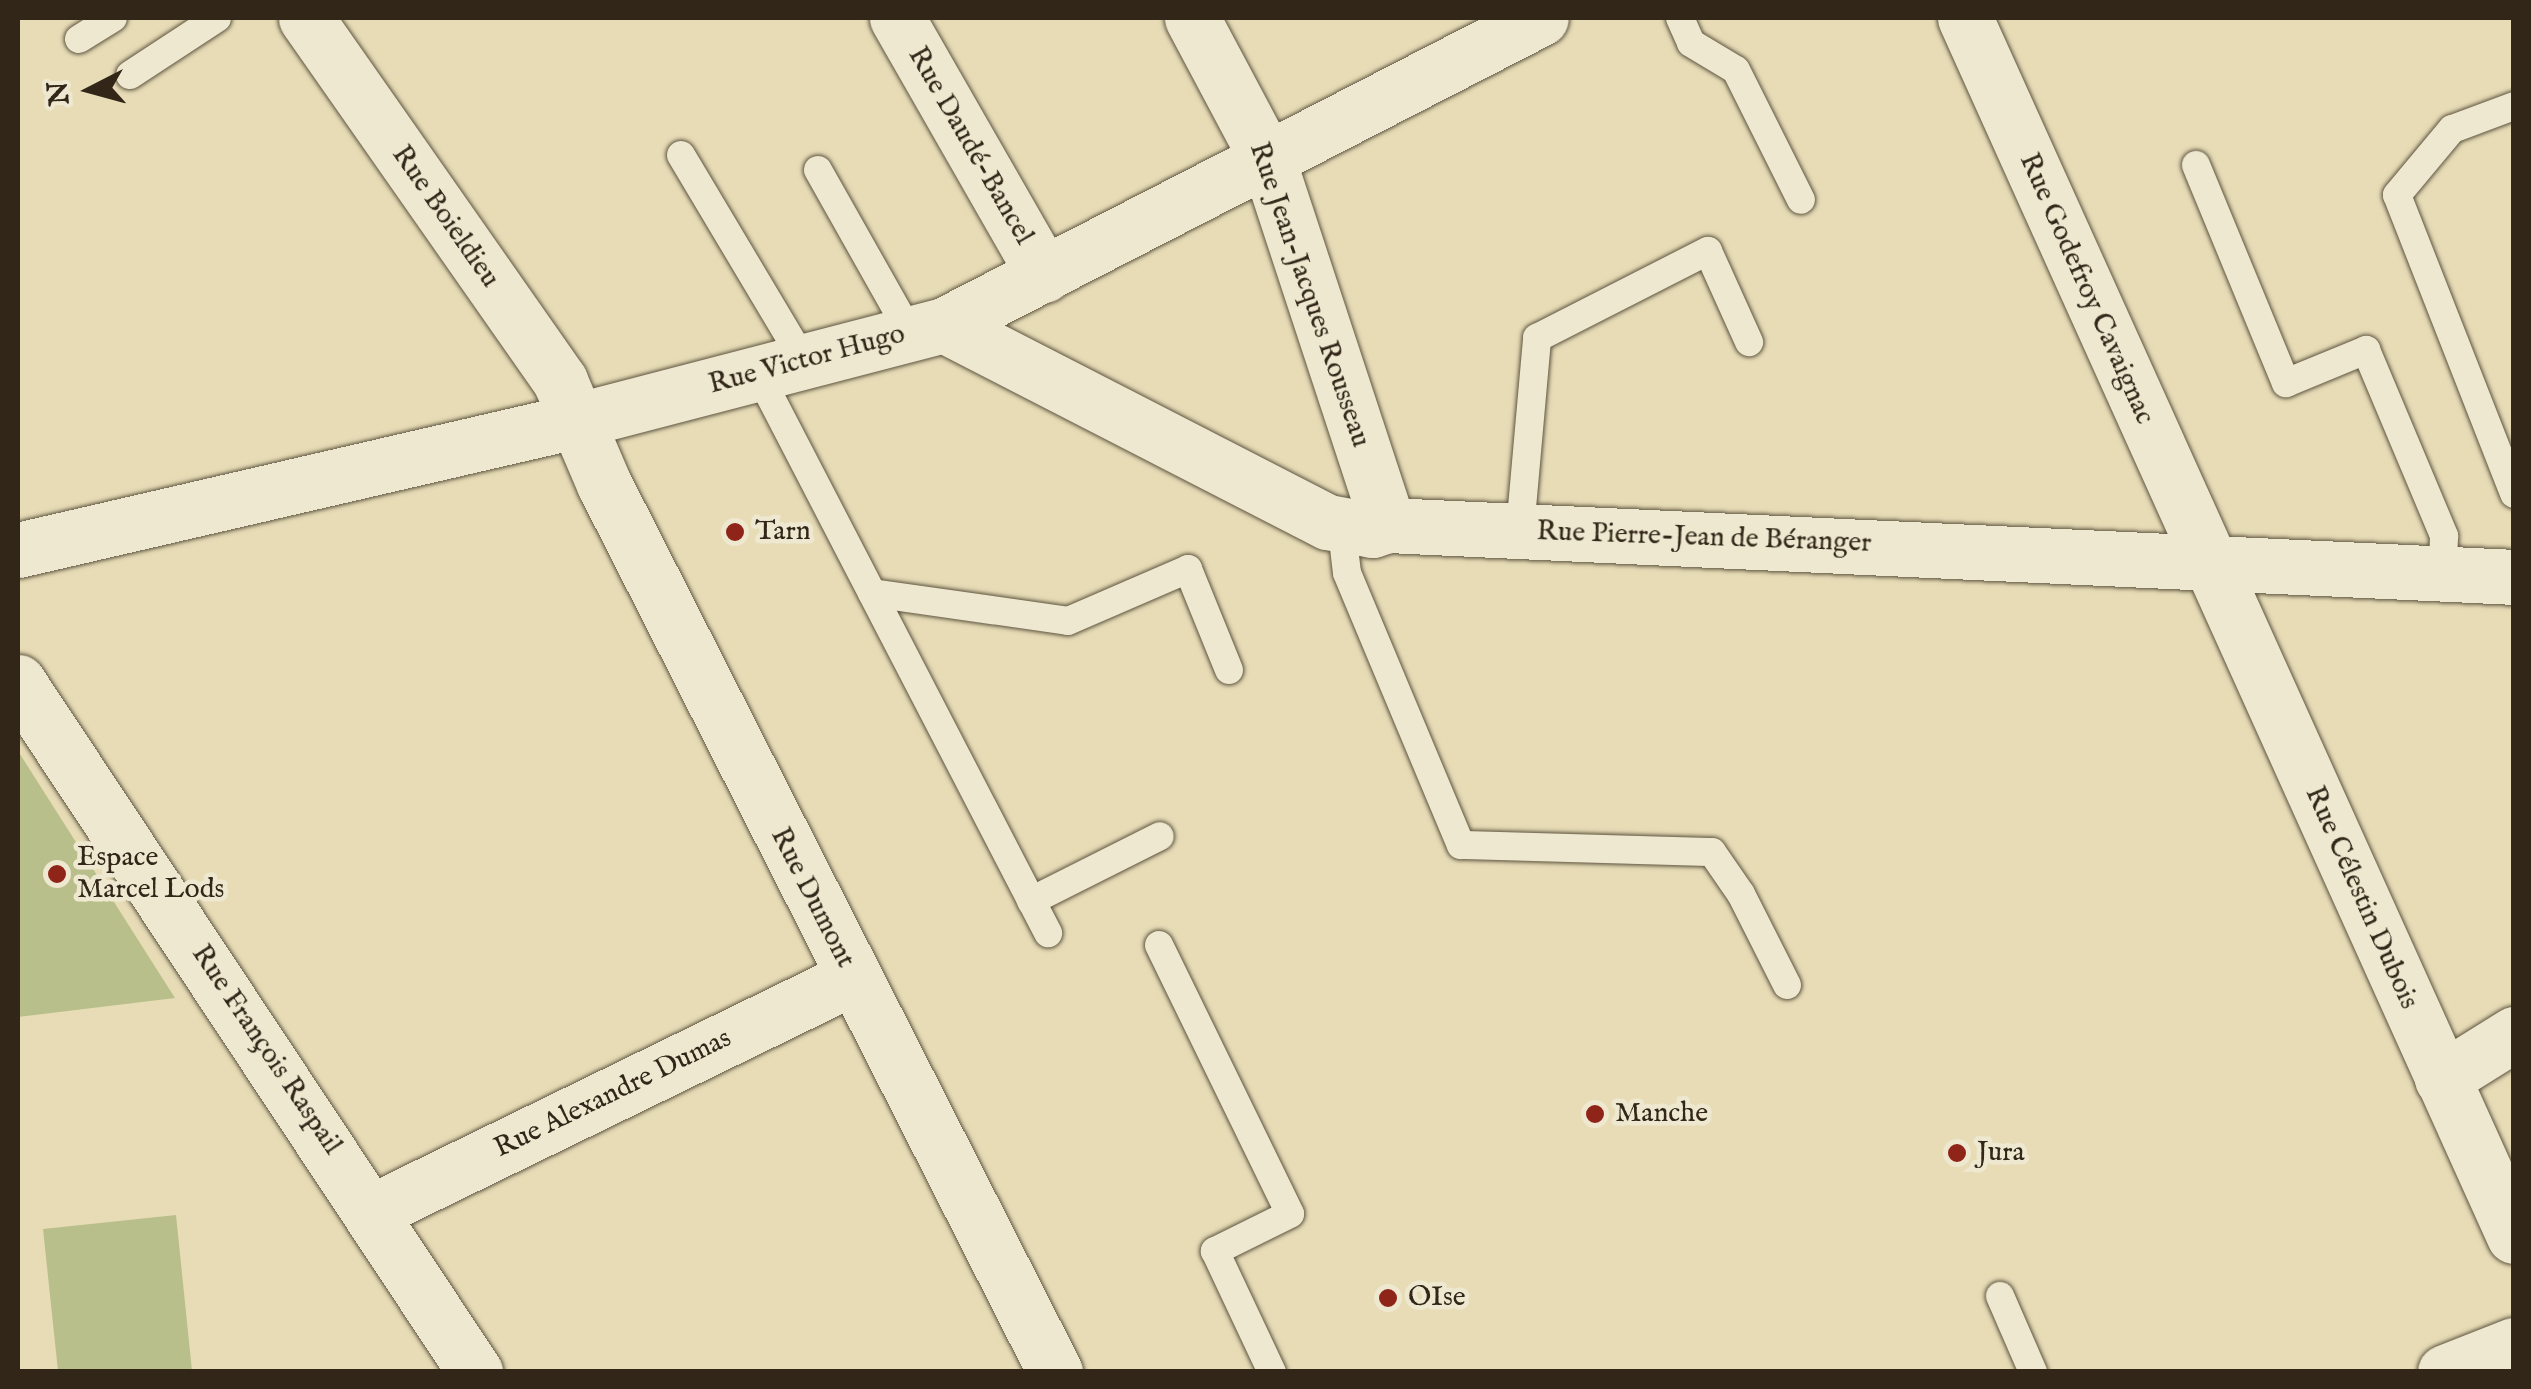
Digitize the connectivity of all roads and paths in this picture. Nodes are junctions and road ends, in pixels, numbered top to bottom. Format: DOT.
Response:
graph roads {
  1 [pos="113,18"];
  2 [pos="217,18"];
  3 [pos="306,18"];
  4 [pos="897,18"];
  5 [pos="1192,18"];
  6 [pos="1541,18"];
  7 [pos="1680,18"];
  8 [pos="1965,18"];
  9 [pos="79,39"];
  10 [pos="130,75"];
  11 [pos="2514,106"];
  12 [pos="680,155"];
  13 [pos="1269,163"];
  14 [pos="2196,165"];
  15 [pos="818,170"];
  16 [pos="1801,200"];
  17 [pos="1044,275"];
  18 [pos="927,329"];
  19 [pos="1749,342"];
  20 [pos="781,367"];
  21 [pos="575,421"];
  22 [pos="2514,494"];
  23 [pos="1364,523"];
  24 [pos="1520,530"];
  25 [pos="18,550"];
  26 [pos="2208,560"];
  27 [pos="2443,574"];
  28 [pos="2514,577"];
  29 [pos="872,593"];
  30 [pos="1229,670"];
  31 [pos="18,682"];
  32 [pos="1160,836"];
  33 [pos="1031,901"];
  34 [pos="1048,933"];
  35 [pos="1159,945"];
  36 [pos="852,978"];
  37 [pos="1787,985"];
  38 [pos="2514,1034"];
  39 [pos="2442,1079"];
  40 [pos="373,1211"];
  41 [pos="2514,1236"];
  42 [pos="2000,1296"];
  43 [pos="2514,1346"];
  44 [pos="476,1372"];
  45 [pos="1054,1372"];
  46 [pos="1272,1372"];
  47 [pos="2033,1372"];
  48 [pos="2445,1372"];
  1 -- 9 [label="lane"];
  2 -- 10 [label="lane"];
  3 -- 21 [label="street, Rue Boieldieu"];
  4 -- 17 [label="street, Rue Daudé-Bancel"];
  5 -- 13 [label="street, Rue Jean-Jacques Rousseau"];
  6 -- 13 [label="street, Rue Victor Hugo"];
  7 -- 16 [label="lane"];
  8 -- 26 [label="street, Rue Godefroy Cavaignac"];
  11 -- 22 [label="lane"];
  12 -- 20 [label="lane"];
  13 -- 17 [label="street, Rue Victor Hugo"];
  13 -- 23 [label="street, Rue Jean-Jacques Rousseau"];
  14 -- 27 [label="lane"];
  15 -- 18 [label="lane"];
  17 -- 18 [label="street, Rue Victor Hugo"];
  18 -- 20 [label="street, Rue Victor Hugo"];
  18 -- 23 [label="street, Rue Pierre-Jean de Béranger"];
  19 -- 24 [label="lane"];
  20 -- 21 [label="street, Rue Victor Hugo"];
  20 -- 29 [label="lane"];
  21 -- 25 [label="street, Rue Victor Hugo"];
  21 -- 36 [label="street, Rue Dumont"];
  23 -- 24 [label="street, Rue Pierre-Jean de Béranger"];
  23 -- 37 [label="lane"];
  24 -- 26 [label="street, Rue Pierre-Jean de Béranger"];
  26 -- 27 [label="street, Rue Pierre-Jean de Béranger"];
  26 -- 39 [label="street, Rue Célestin Dubois"];
  27 -- 28 [label="street, Rue Pierre-Jean de Béranger"];
  29 -- 30 [label="lane"];
  29 -- 33 [label="lane"];
  31 -- 40 [label="street, Rue François Raspail"];
  32 -- 33 [label="lane"];
  33 -- 34 [label="lane"];
  35 -- 46 [label="lane"];
  36 -- 40 [label="street, Rue Alexandre Dumas"];
  36 -- 45 [label="street, Rue Dumont"];
  38 -- 39 [label="street"];
  39 -- 41 [label="street, Rue Célestin Dubois"];
  40 -- 44 [label="street, Rue François Raspail"];
  42 -- 47 [label="lane"];
  43 -- 48 [label="street"];
}
